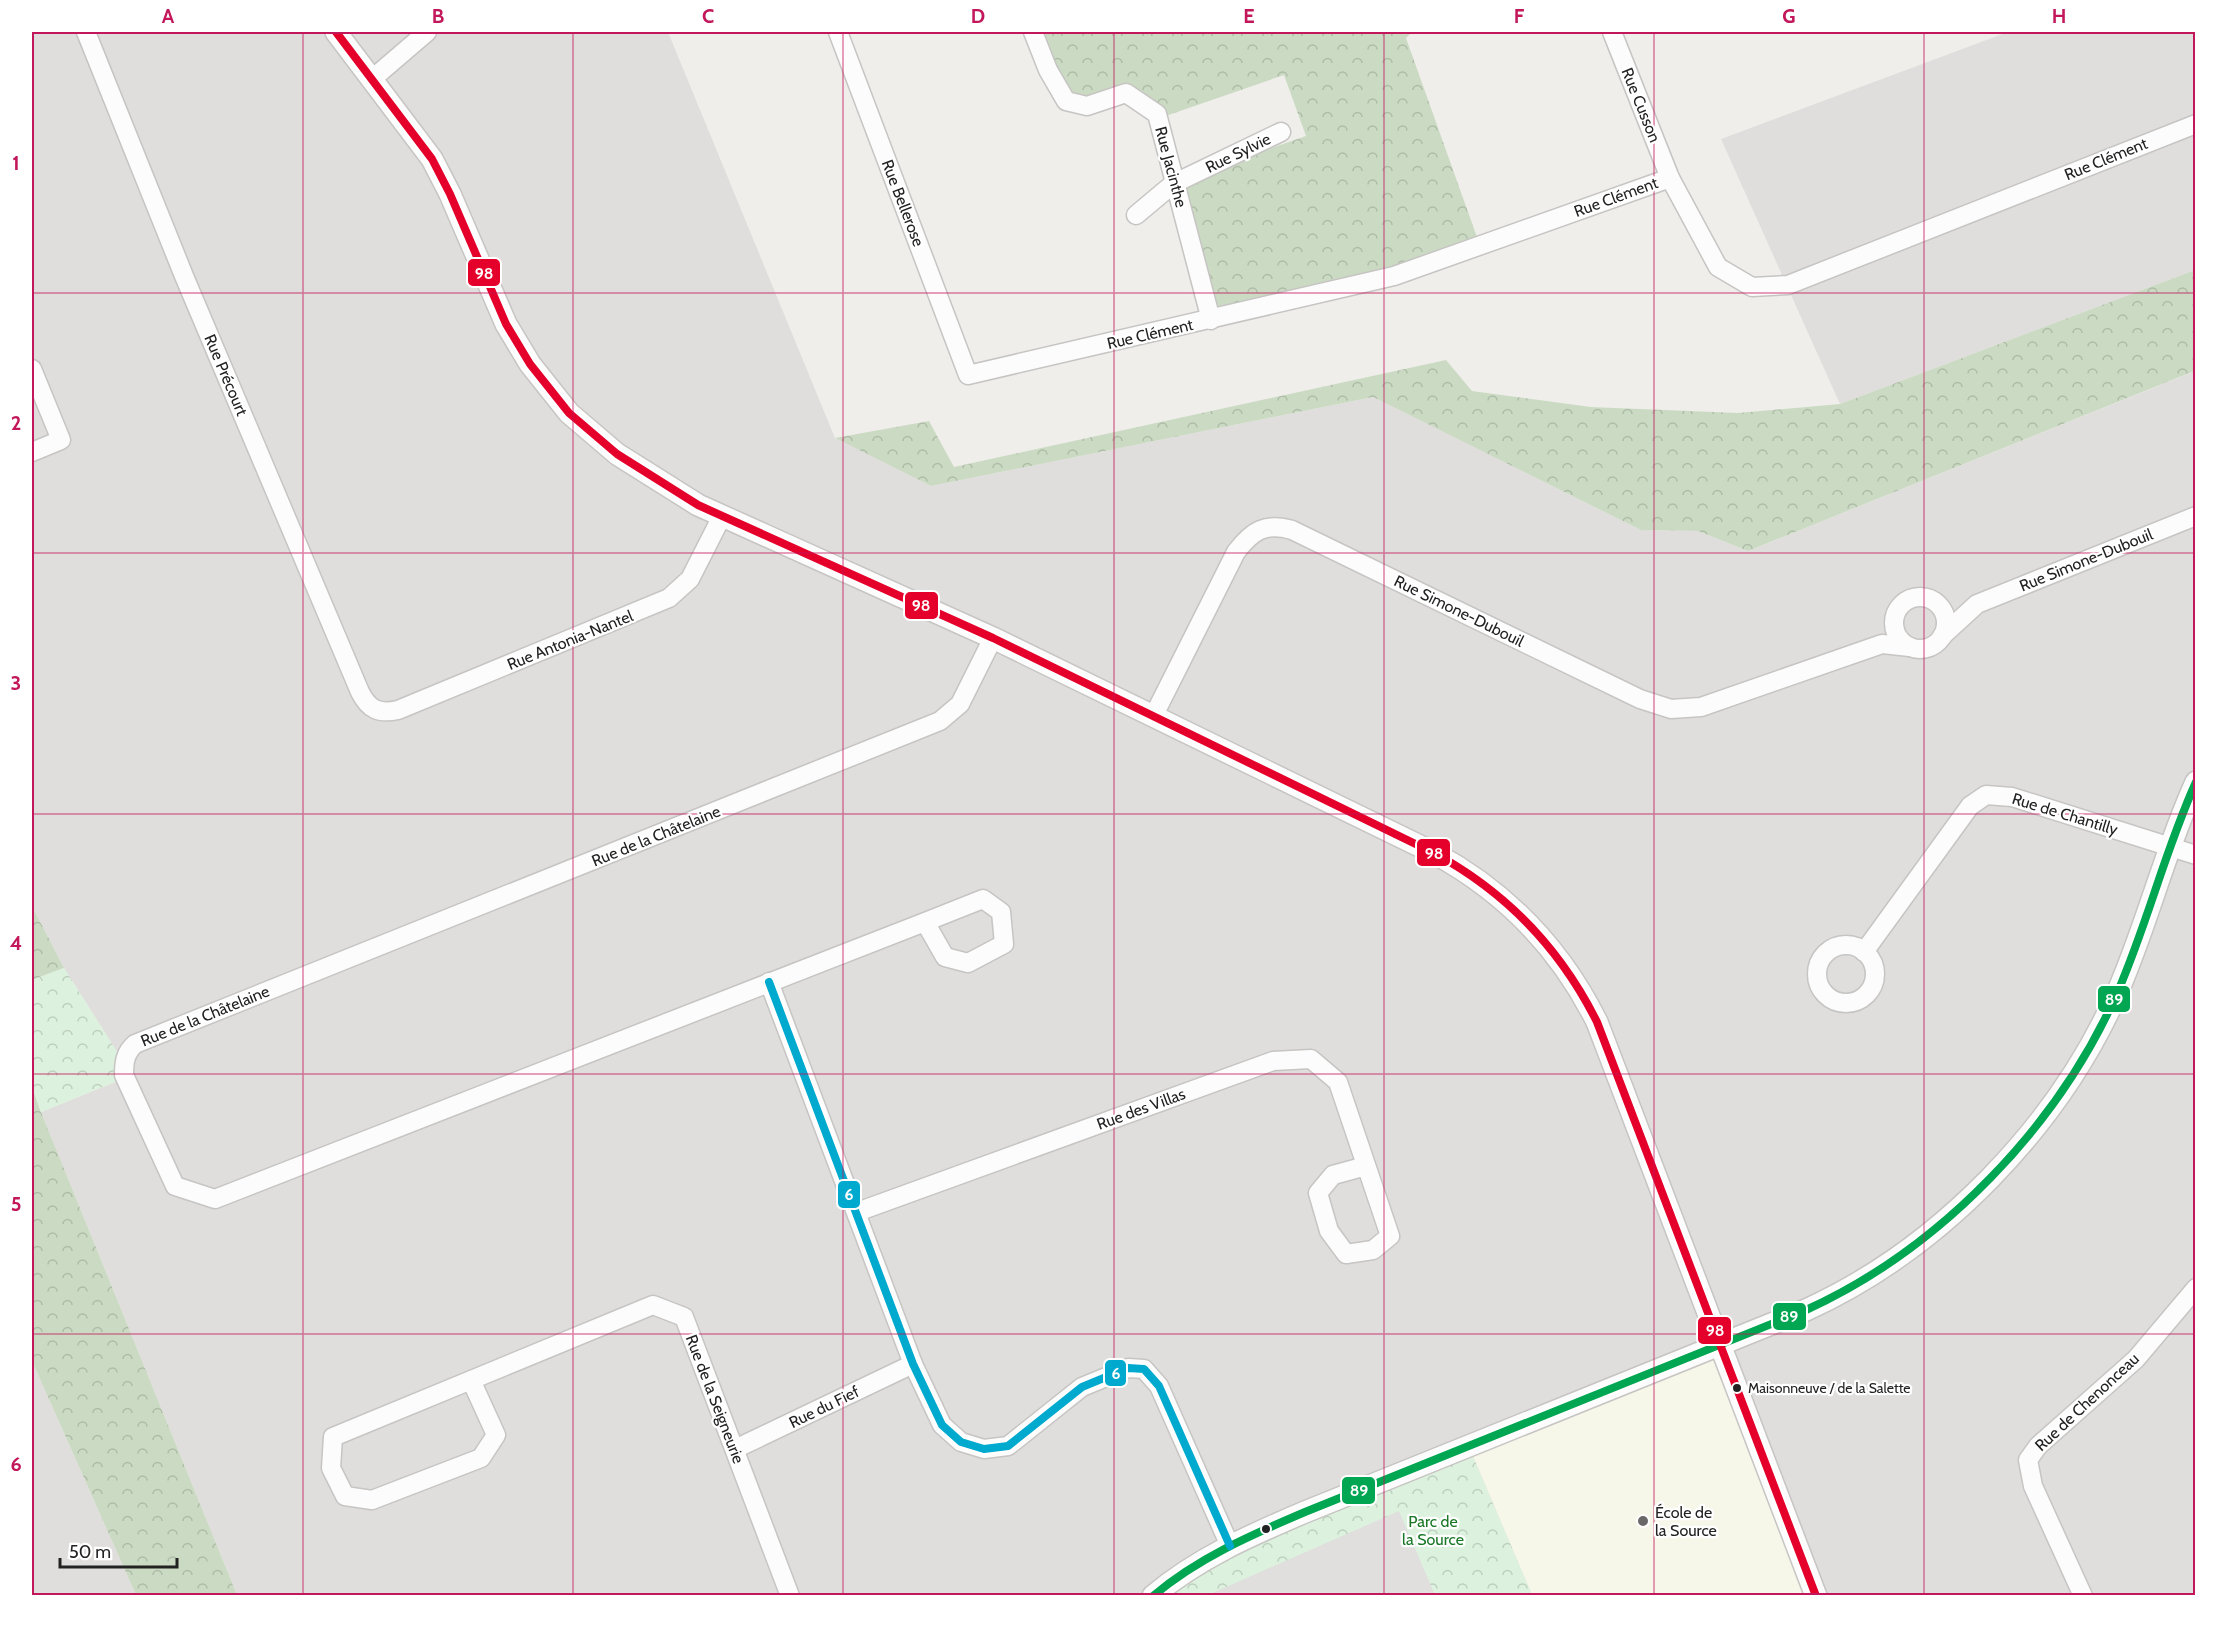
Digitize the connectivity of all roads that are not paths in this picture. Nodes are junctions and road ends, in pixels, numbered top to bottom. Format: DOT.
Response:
graph roads {
  1 [pos="86,32"];
  2 [pos="336,32"];
  3 [pos="427,32"];
  4 [pos="838,32"];
  5 [pos="1034,32"];
  6 [pos="1612,32"];
  7 [pos="371,80"];
  8 [pos="2196,124"];
  9 [pos="1281,132"];
  10 [pos="1670,178"];
  11 [pos="1175,183"];
  12 [pos="1136,215"];
  13 [pos="1210,320"];
  14 [pos="32,369"];
  15 [pos="968,375"];
  16 [pos="32,452"];
  17 [pos="722,516"];
  18 [pos="2196,516"];
  19 [pos="1934,601"];
  20 [pos="1977,604"];
  21 [pos="1894,619"];
  22 [pos="1942,636"];
  23 [pos="993,638"];
  24 [pos="1910,647"];
  25 [pos="1862,650"];
  26 [pos="376,711"];
  27 [pos="1154,715"];
  28 [pos="2196,782"];
  29 [pos="2169,846"];
  30 [pos="2196,855"];
  31 [pos="925,922"];
  32 [pos="1864,952"];
  33 [pos="769,982"];
  34 [pos="1366,1166"];
  35 [pos="856,1212"];
  36 [pos="2196,1288"];
  37 [pos="1718,1346"];
  38 [pos="913,1364"];
  39 [pos="471,1380"];
  40 [pos="735,1449"];
  41 [pos="1230,1546"];
  42 [pos="790,1596"];
  43 [pos="1153,1596"];
  44 [pos="1816,1596"];
  45 [pos="2083,1596"];
  1 -- 26 [label="street, Rue Précourt"];
  2 -- 7 [label="street"];
  3 -- 7 [label="street"];
  4 -- 15 [label="street, Rue Bellerose"];
  5 -- 11 [label="street, Rue Jacinthe"];
  6 -- 10 [label="street, Rue Cusson"];
  7 -- 17 [label="street"];
  8 -- 10 [label="street, Rue Clément"];
  9 -- 11 [label="street, Rue Sylvie"];
  10 -- 13 [label="street, Rue Clément"];
  11 -- 12 [label="street, Rue Sylvie"];
  11 -- 13 [label="street, Rue Jacinthe"];
  13 -- 15 [label="street, Rue Clément"];
  14 -- 16 [label="street"];
  17 -- 23 [label="street"];
  17 -- 26 [label="street, Rue Antonia-Nantel"];
  18 -- 20 [label="street, Rue Simone-Dubouil"];
  19 -- 20 [label="street, Rue Simone-Dubouil"];
  19 -- 21 [label="street, Rue Simone-Dubouil"];
  19 -- 22 [label="street"];
  20 -- 22 [label="street, Rue Simone-Dubouil"];
  21 -- 24 [label="street"];
  21 -- 25 [label="street, Rue Simone-Dubouil"];
  22 -- 24 [label="street, Rue Simone-Dubouil"];
  23 -- 27 [label="street"];
  23 -- 33 [label="street, Rue de la Châtelaine"];
  24 -- 25 [label="street, Rue Simone-Dubouil"];
  25 -- 27 [label="street, Rue Simone-Dubouil"];
  27 -- 37 [label="street"];
  28 -- 29 [label="street"];
  29 -- 30 [label="street, Rue de Chantilly"];
  29 -- 32 [label="street, Rue de Chantilly"];
  29 -- 37 [label="street"];
  31 -- 33 [label="street, Rue de la Châtelaine"];
  33 -- 35 [label="street"];
  34 -- 34 [label="street, Rue des Villas"];
  34 -- 35 [label="street, Rue des Villas"];
  35 -- 38 [label="street"];
  36 -- 45 [label="street, Rue de Chenonceau"];
  37 -- 41 [label="street"];
  37 -- 44 [label="street"];
  38 -- 40 [label="street, Rue du Fief"];
  38 -- 41 [label="street"];
  39 -- 39 [label="street, Rue de la Seigneurie"];
  39 -- 40 [label="street, Rue de la Seigneurie"];
  40 -- 42 [label="street, Rue de la Seigneurie"];
  41 -- 43 [label="street"];
}
